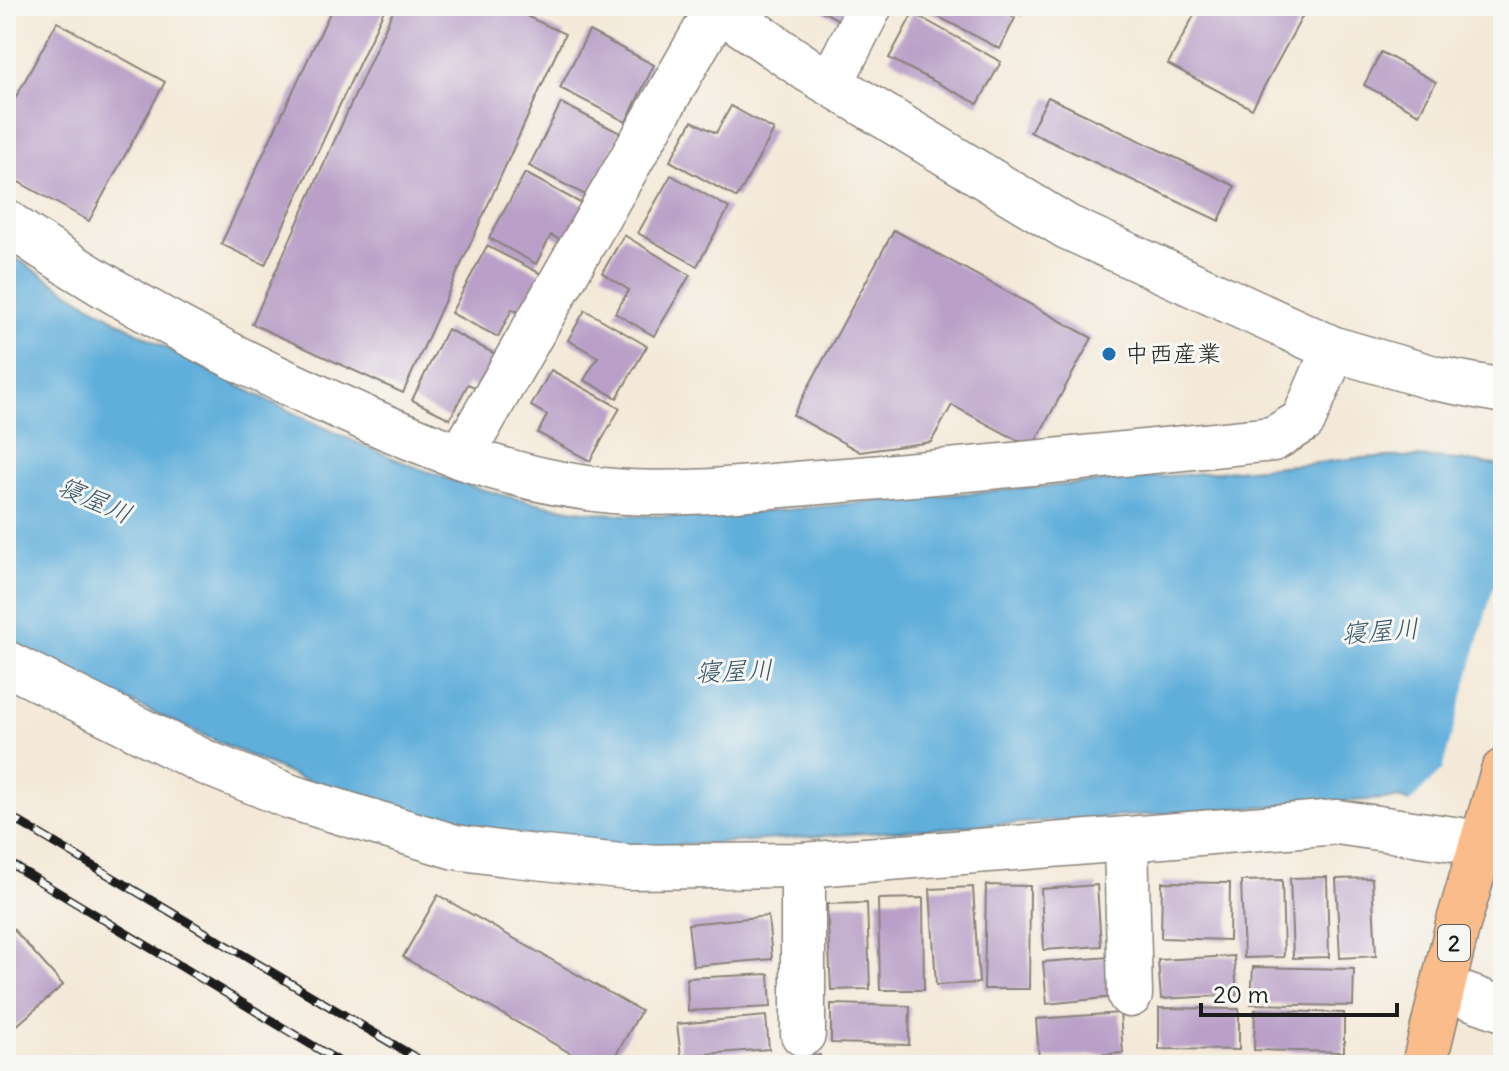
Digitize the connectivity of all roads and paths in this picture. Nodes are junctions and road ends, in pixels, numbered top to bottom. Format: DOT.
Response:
graph roads {
  1 [pos="870,6"];
  2 [pos="717,7"];
  3 [pos="831,83"];
  4 [pos="6,222"];
  5 [pos="1334,349"];
  6 [pos="1503,391"];
  7 [pos="461,457"];
  8 [pos="6,663"];
  9 [pos="1503,771"];
  10 [pos="1485,833"];
  11 [pos="1126,841"];
  12 [pos="803,865"];
  13 [pos="1444,988"];
  14 [pos="1130,995"];
  15 [pos="1503,1009"];
  16 [pos="803,1034"];
  17 [pos="1424,1065"];
  1 -- 3 [label="street"];
  2 -- 3 [label="street"];
  2 -- 7 [label="street"];
  3 -- 5 [label="street"];
  4 -- 7 [label="street"];
  5 -- 6 [label="street"];
  5 -- 7 [label="street"];
  8 -- 12 [label="street"];
  9 -- 10 [label="main road, 2"];
  10 -- 11 [label="street"];
  10 -- 13 [label="main road, 2"];
  11 -- 12 [label="street"];
  11 -- 14 [label="street"];
  12 -- 16 [label="street"];
  13 -- 15 [label="street"];
  13 -- 17 [label="main road, 2"];
}
